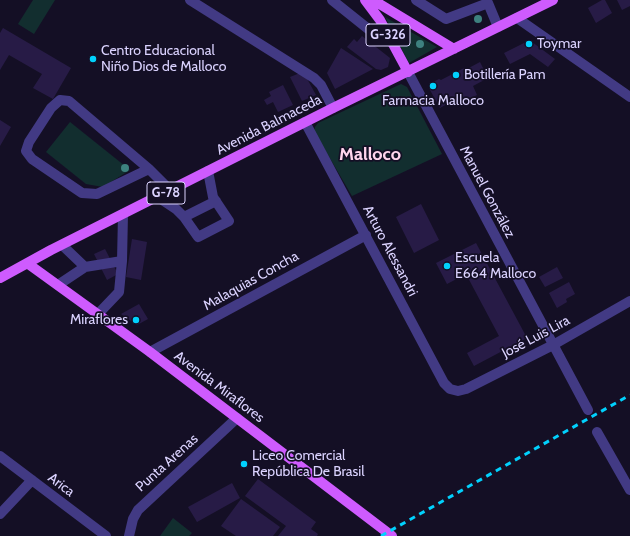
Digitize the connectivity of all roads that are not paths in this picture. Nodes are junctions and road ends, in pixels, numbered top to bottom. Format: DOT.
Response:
graph roads {
  1 [pos="190,0"];
  2 [pos="332,0"];
  3 [pos="365,0"];
  4 [pos="373,0"];
  5 [pos="416,0"];
  6 [pos="553,0"];
  7 [pos="517,18"];
  8 [pos="498,27"];
  9 [pos="391,38"];
  10 [pos="454,49"];
  11 [pos="408,72"];
  12 [pos="630,97"];
  13 [pos="333,108"];
  14 [pos="305,122"];
  15 [pos="149,169"];
  16 [pos="208,171"];
  17 [pos="170,190"];
  18 [pos="158,197"];
  19 [pos="216,202"];
  20 [pos="123,214"];
  21 [pos="184,217"];
  22 [pos="366,235"];
  23 [pos="62,245"];
  24 [pos="122,261"];
  25 [pos="27,263"];
  26 [pos="85,267"];
  27 [pos="0,278"];
  28 [pos="58,285"];
  29 [pos="630,301"];
  30 [pos="98,314"];
  31 [pos="553,345"];
  32 [pos="150,352"];
  33 [pos="454,391"];
  34 [pos="588,410"];
  35 [pos="237,418"];
  36 [pos="597,432"];
  37 [pos="0,456"];
  38 [pos="32,480"];
  39 [pos="630,490"];
  40 [pos="0,514"];
  41 [pos="106,536"];
  42 [pos="129,536"];
  43 [pos="392,536"];
  1 -- 13 [label="street"];
  2 -- 9 [label="street"];
  3 -- 9 [label="main road, G-326"];
  4 -- 10 [label="main road, G-326"];
  5 -- 8 [label="street"];
  6 -- 7 [label="main road, Avenida Balmaceda / G-78"];
  7 -- 8 [label="main road, Avenida Balmaceda / G-78"];
  7 -- 12 [label="street"];
  8 -- 10 [label="main road, Avenida Balmaceda / G-78"];
  9 -- 11 [label="main road, G-326"];
  10 -- 11 [label="main road, Avenida Balmaceda / G-78"];
  11 -- 13 [label="main road, Avenida Balmaceda / G-78"];
  11 -- 31 [label="street, Manuel González"];
  13 -- 14 [label="main road, Avenida Balmaceda / G-78"];
  14 -- 16 [label="main road, Avenida Balmaceda / G-78"];
  14 -- 22 [label="street, Arturo Alessandri"];
  15 -- 15 [label="street"];
  15 -- 17 [label="street"];
  16 -- 17 [label="main road, Avenida Balmaceda / G-78"];
  16 -- 19 [label="street"];
  17 -- 18 [label="main road, Avenida Balmaceda / G-78"];
  18 -- 20 [label="main road, Avenida Balmaceda / G-78"];
  18 -- 21 [label="street"];
  19 -- 21 [label="street"];
  19 -- 21 [label="street"];
  20 -- 23 [label="main road, Avenida Balmaceda / G-78"];
  20 -- 24 [label="street"];
  22 -- 32 [label="street, Malaquias Concha"];
  22 -- 33 [label="street, Arturo Alessandri"];
  23 -- 25 [label="main road, Avenida Balmaceda / G-78"];
  23 -- 26 [label="street"];
  24 -- 26 [label="street"];
  24 -- 30 [label="street"];
  25 -- 27 [label="main road, Avenida Balmaceda / G-78"];
  25 -- 28 [label="main road, Avenida Miraflores"];
  26 -- 28 [label="street"];
  28 -- 30 [label="main road, Avenida Miraflores"];
  29 -- 31 [label="street, José Luis Lira"];
  30 -- 32 [label="main road, Avenida Miraflores"];
  31 -- 33 [label="street, José Luis Lira"];
  31 -- 34 [label="street, Manuel González"];
  32 -- 35 [label="main road, Avenida Miraflores"];
  35 -- 42 [label="street, Punta Arenas"];
  35 -- 43 [label="main road, Avenida Miraflores"];
  36 -- 39 [label="street"];
  37 -- 38 [label="street, Arica"];
  38 -- 40 [label="street"];
  38 -- 41 [label="street, Arica"];
}
